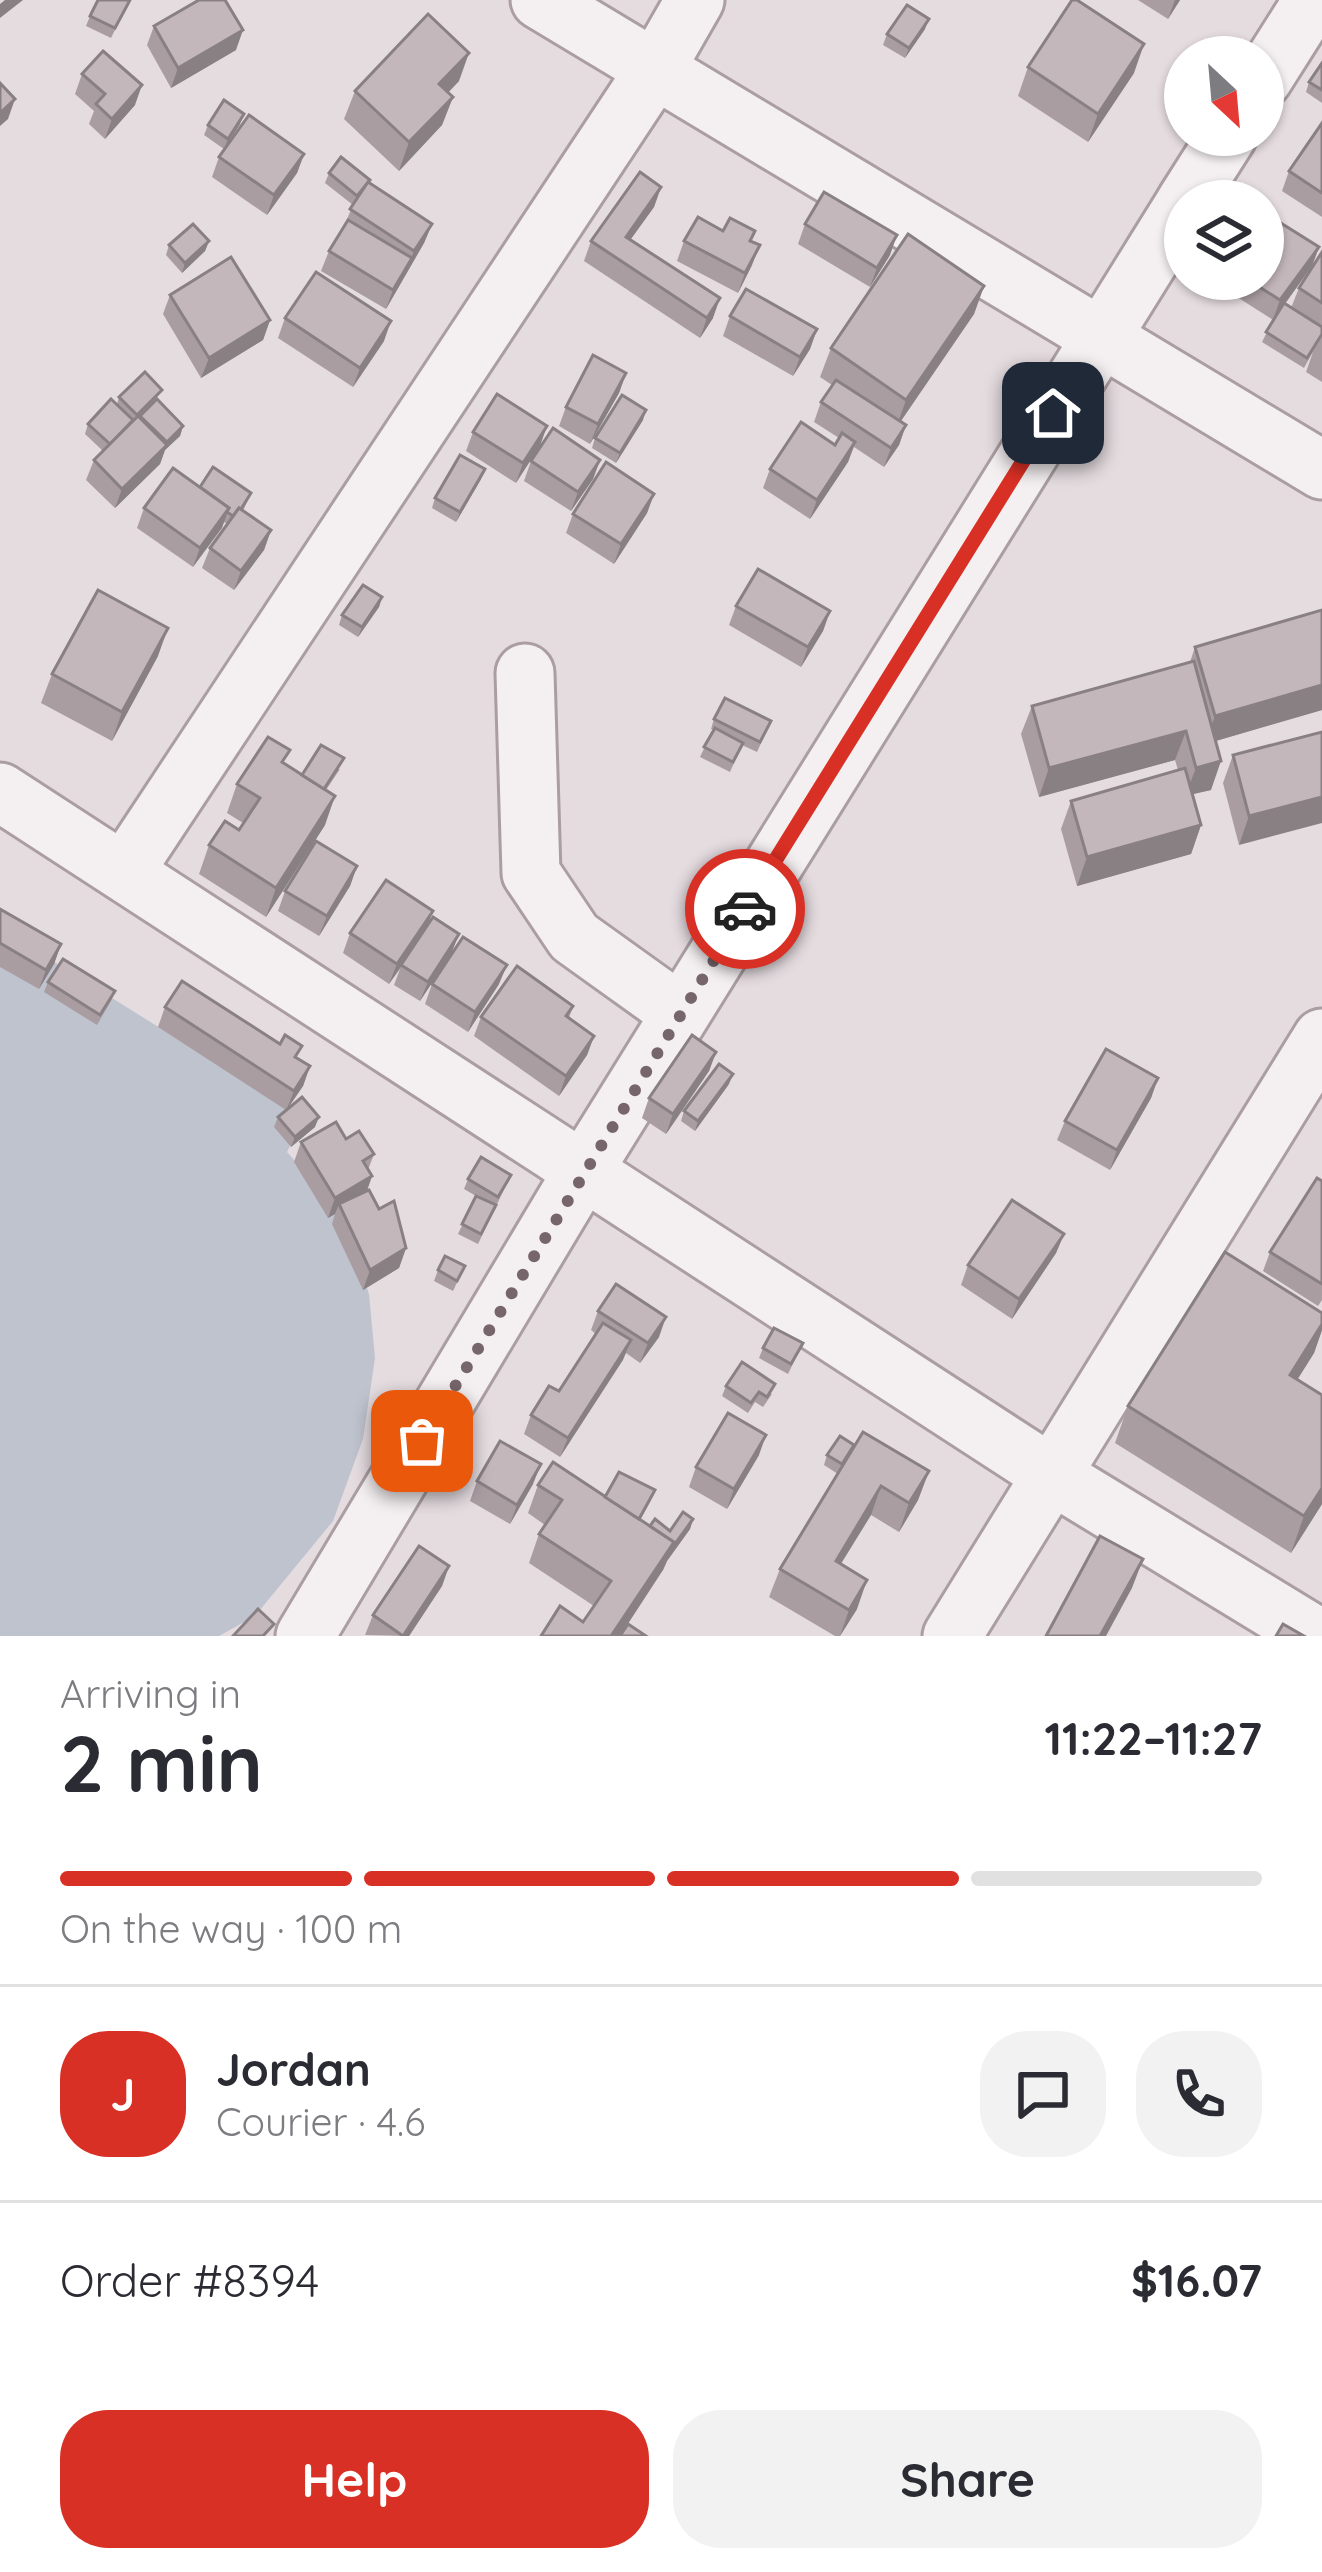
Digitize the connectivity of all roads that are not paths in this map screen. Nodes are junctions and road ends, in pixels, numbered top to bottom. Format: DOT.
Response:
graph roads {
  1 [pos="540,0"];
  2 [pos="695,0"];
  3 [pos="1313,0"];
  4 [pos="1284,46"];
  5 [pos="656,68"];
  6 [pos="1164,237"];
  7 [pos="1103,333"];
  8 [pos="1322,470"];
  9 [pos="525,673"];
  10 [pos="0,792"];
  11 [pos="124,872"];
  12 [pos="680,1013"];
  13 [pos="1322,1038"];
  14 [pos="584,1168"];
  15 [pos="1052,1475"];
  16 [pos="305,1636"];
  17 [pos="952,1636"];
  18 [pos="1316,1636"];
  1 -- 5 [label="street"];
  2 -- 5 [label="street"];
  3 -- 4 [label="street"];
  5 -- 7 [label="street"];
  5 -- 11 [label="street"];
  6 -- 7 [label="street"];
  7 -- 8 [label="street"];
  7 -- 12 [label="street"];
  9 -- 12 [label="street"];
  10 -- 11 [label="street"];
  11 -- 14 [label="street"];
  12 -- 14 [label="street"];
  13 -- 15 [label="street"];
  14 -- 15 [label="street"];
  14 -- 16 [label="street"];
  15 -- 17 [label="street"];
  15 -- 18 [label="street"];
}
